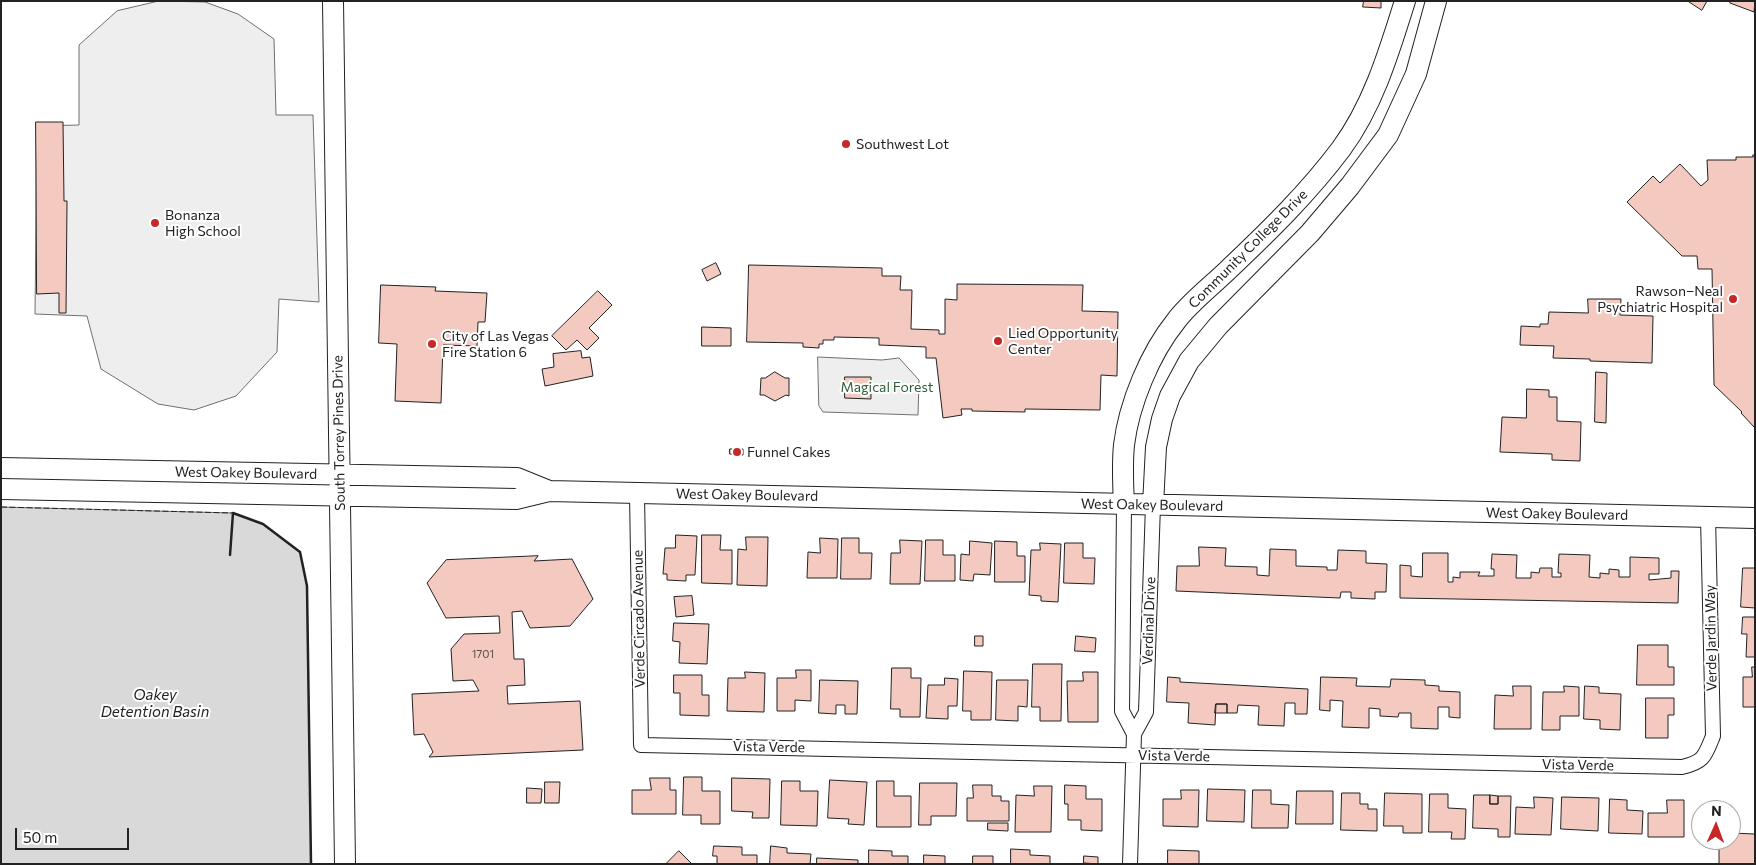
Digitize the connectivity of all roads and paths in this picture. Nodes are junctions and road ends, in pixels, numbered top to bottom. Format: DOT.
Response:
graph roads {
  1 [pos="333,1"];
  2 [pos="1405,1"];
  3 [pos="1436,1"];
  4 [pos="1378,82"];
  5 [pos="1405,100"];
  6 [pos="1194,302"];
  7 [pos="1218,326"];
  8 [pos="1,468"];
  9 [pos="340,475"];
  10 [pos="467,477"];
  11 [pos="1,489"];
  12 [pos="549,491"];
  13 [pos="636,493"];
  14 [pos="340,495"];
  15 [pos="466,498"];
  16 [pos="1124,505"];
  17 [pos="1153,505"];
  18 [pos="1708,517"];
  19 [pos="1755,518"];
  20 [pos="1134,734"];
  21 [pos="640,745"];
  22 [pos="1134,755"];
  23 [pos="1704,758"];
  24 [pos="345,864"];
  25 [pos="1130,864"];
  1 -- 9 [label="main road, South Torrey Pines Drive"];
  2 -- 4 [label="main road, Community College Drive"];
  3 -- 5 [label="main road"];
  4 -- 5 [label="main road"];
  4 -- 6 [label="main road, Community College Drive"];
  5 -- 7 [label="main road"];
  6 -- 7 [label="main road"];
  6 -- 16 [label="main road, Community College Drive"];
  7 -- 17 [label="main road"];
  8 -- 9 [label="main road, West Oakey Boulevard"];
  9 -- 10 [label="main road, West Oakey Boulevard"];
  9 -- 14 [label="main road, South Torrey Pines Drive"];
  10 -- 12 [label="main road, West Oakey Boulevard"];
  10 -- 15 [label="main road"];
  11 -- 14 [label="main road, West Oakey Boulevard"];
  12 -- 13 [label="main road, West Oakey Boulevard"];
  12 -- 15 [label="main road, West Oakey Boulevard"];
  13 -- 16 [label="main road, West Oakey Boulevard"];
  13 -- 21 [label="street, Verde Circado Avenue"];
  14 -- 15 [label="main road, West Oakey Boulevard"];
  14 -- 24 [label="main road, South Torrey Pines Drive"];
  16 -- 17 [label="main road, West Oakey Boulevard"];
  16 -- 20 [label="street, Verdinal Drive"];
  17 -- 18 [label="main road, West Oakey Boulevard"];
  17 -- 20 [label="street, Verdinal Drive"];
  18 -- 19 [label="main road, West Oakey Boulevard"];
  18 -- 23 [label="street, Verde Jardin Way"];
  20 -- 22 [label="street, Verdinal Drive"];
  21 -- 22 [label="street, Vista Verde"];
  22 -- 23 [label="street, Vista Verde"];
  22 -- 25 [label="street, Verdinal Drive"];
}
